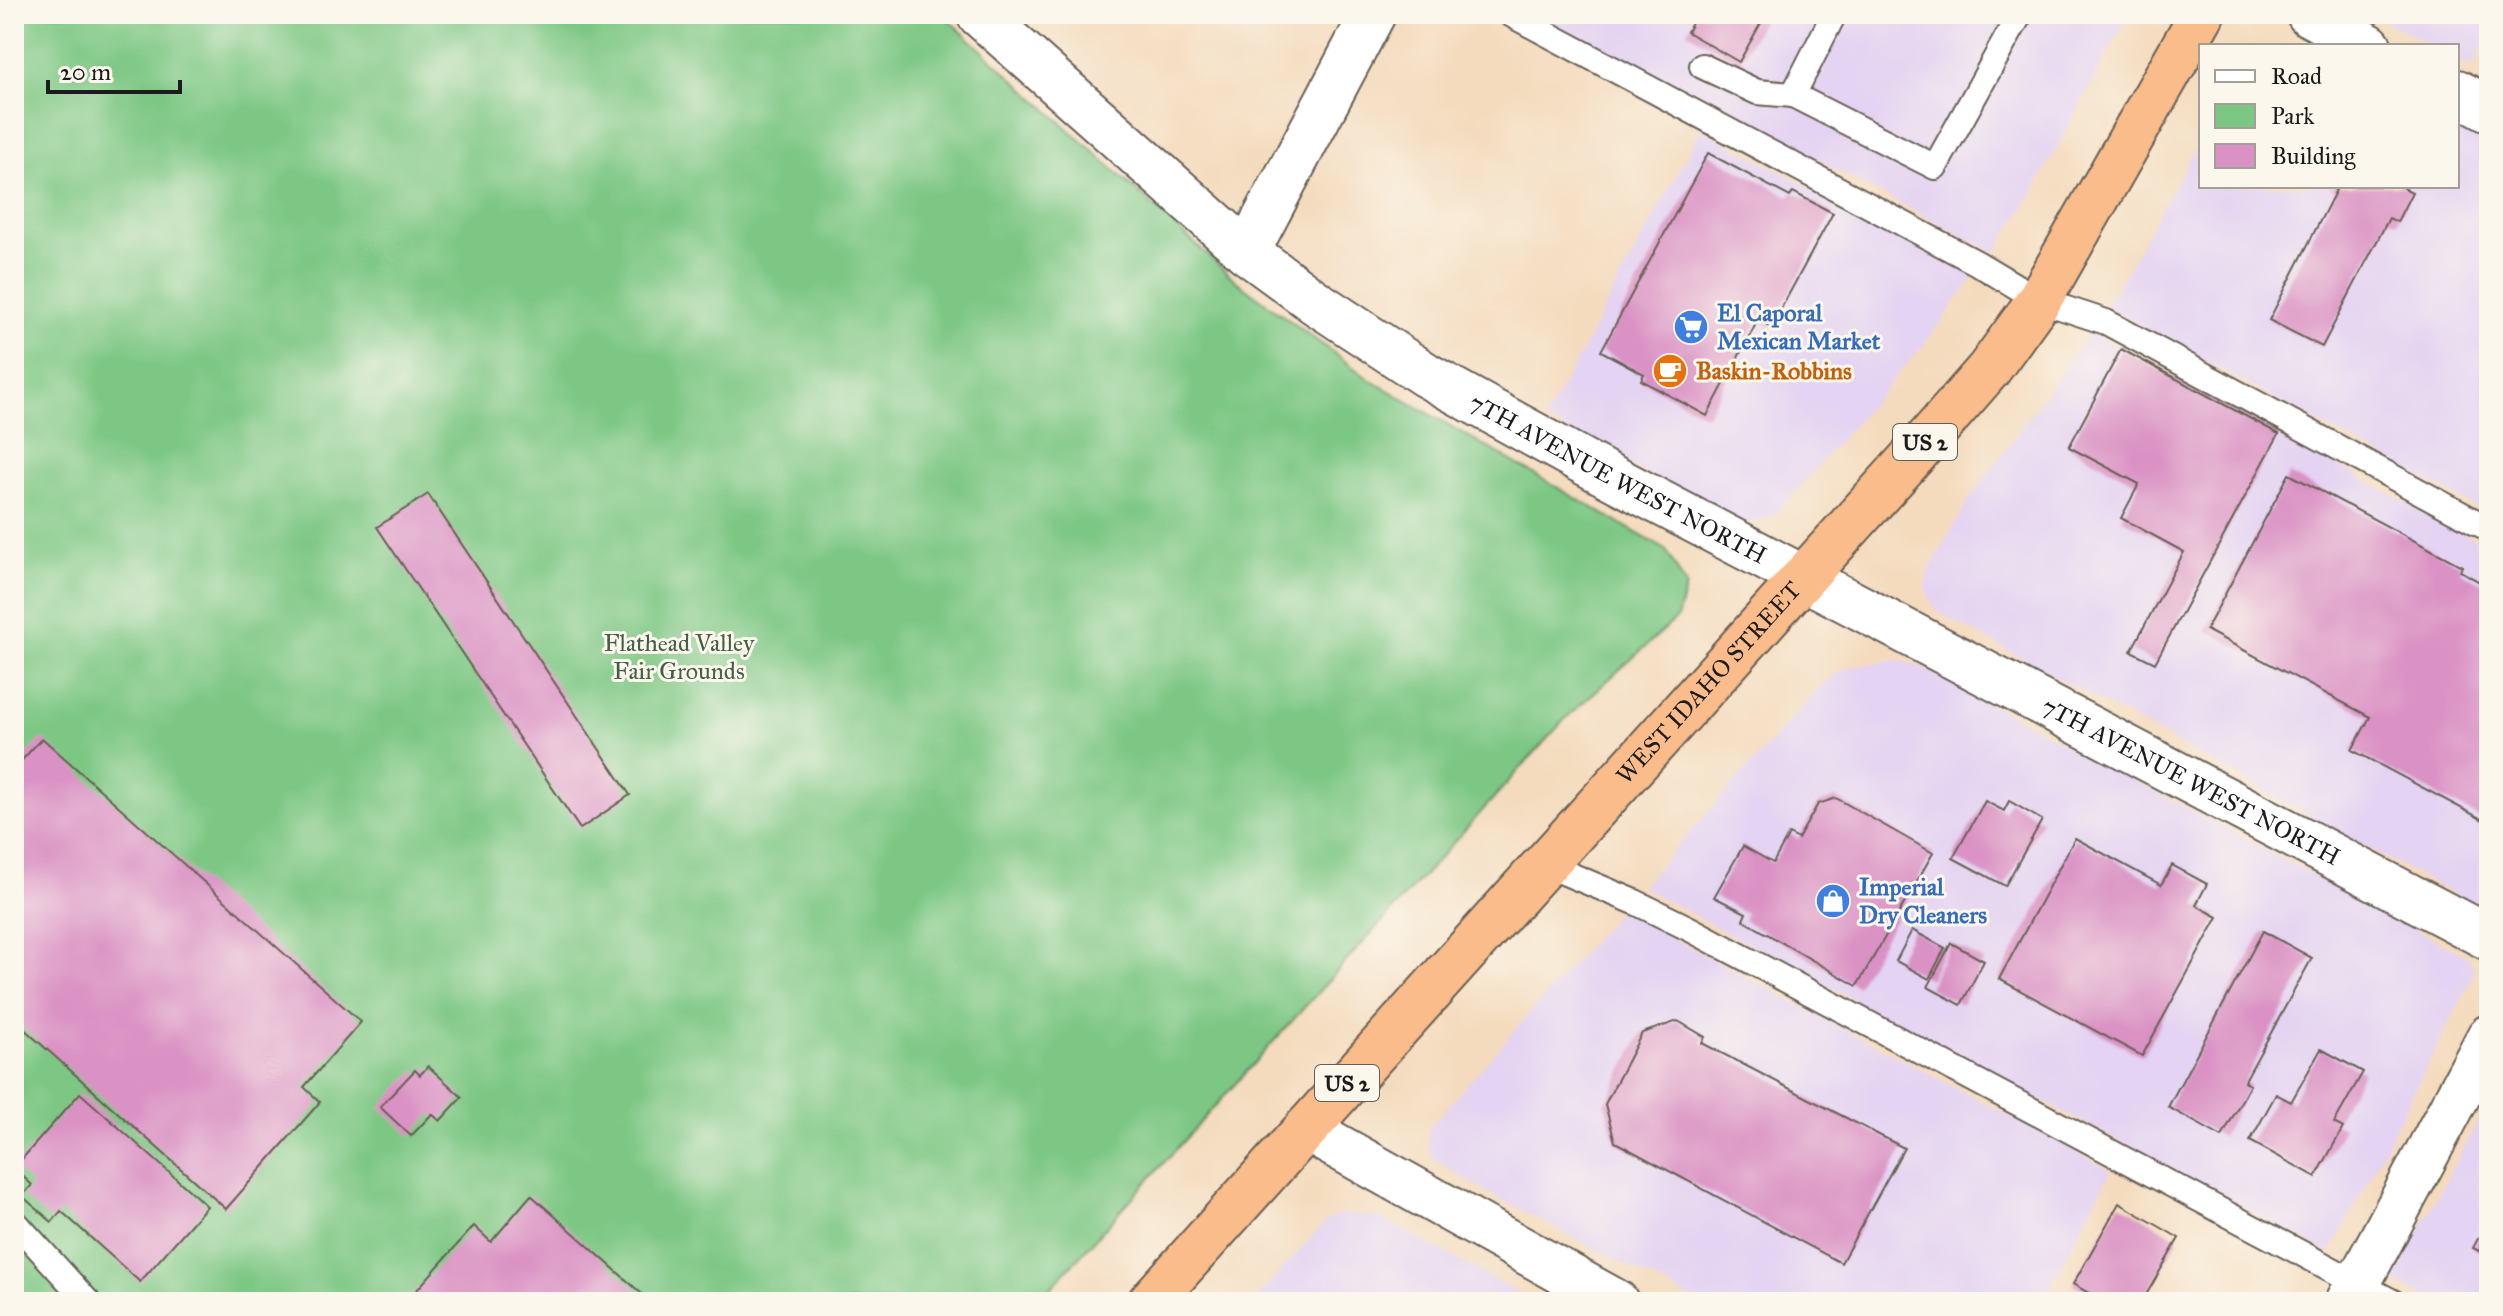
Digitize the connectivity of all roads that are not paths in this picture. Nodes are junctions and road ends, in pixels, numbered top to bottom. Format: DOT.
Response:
graph roads {
  1 [pos="979,14"];
  2 [pos="1373,14"];
  3 [pos="1510,14"];
  4 [pos="1834,14"];
  5 [pos="2020,14"];
  6 [pos="2202,14"];
  7 [pos="2309,14"];
  8 [pos="2365,44"];
  9 [pos="1702,66"];
  10 [pos="2459,93"];
  11 [pos="1793,95"];
  12 [pos="2489,109"];
  13 [pos="1247,252"];
  14 [pos="2039,300"];
  15 [pos="2489,529"];
  16 [pos="1802,577"];
  17 [pos="1544,864"];
  18 [pos="2489,938"];
  19 [pos="2489,1037"];
  20 [pos="1306,1129"];
  21 [pos="14,1221"];
  22 [pos="2366,1296"];
  23 [pos="88,1302"];
  24 [pos="1150,1302"];
  25 [pos="1616,1302"];
  1 -- 13 [label="street, 7TH AVENUE WEST NORTH"];
  2 -- 13 [label="street"];
  3 -- 14 [label="lane"];
  4 -- 11 [label="lane"];
  5 -- 11 [label="lane"];
  6 -- 14 [label="highway, WEST IDAHO STREET / US 2"];
  7 -- 8 [label="street"];
  9 -- 11 [label="lane"];
  10 -- 12 [label="street"];
  13 -- 16 [label="street, 7TH AVENUE WEST NORTH"];
  14 -- 15 [label="lane"];
  14 -- 16 [label="highway, WEST IDAHO STREET / US 2"];
  16 -- 17 [label="highway, WEST IDAHO STREET / US 2"];
  16 -- 18 [label="street, 7TH AVENUE WEST NORTH"];
  17 -- 20 [label="highway, WEST IDAHO STREET / US 2"];
  17 -- 22 [label="lane"];
  19 -- 22 [label="street"];
  20 -- 24 [label="highway, WEST IDAHO STREET / US 2"];
  20 -- 25 [label="street"];
  21 -- 23 [label="lane"];
}
